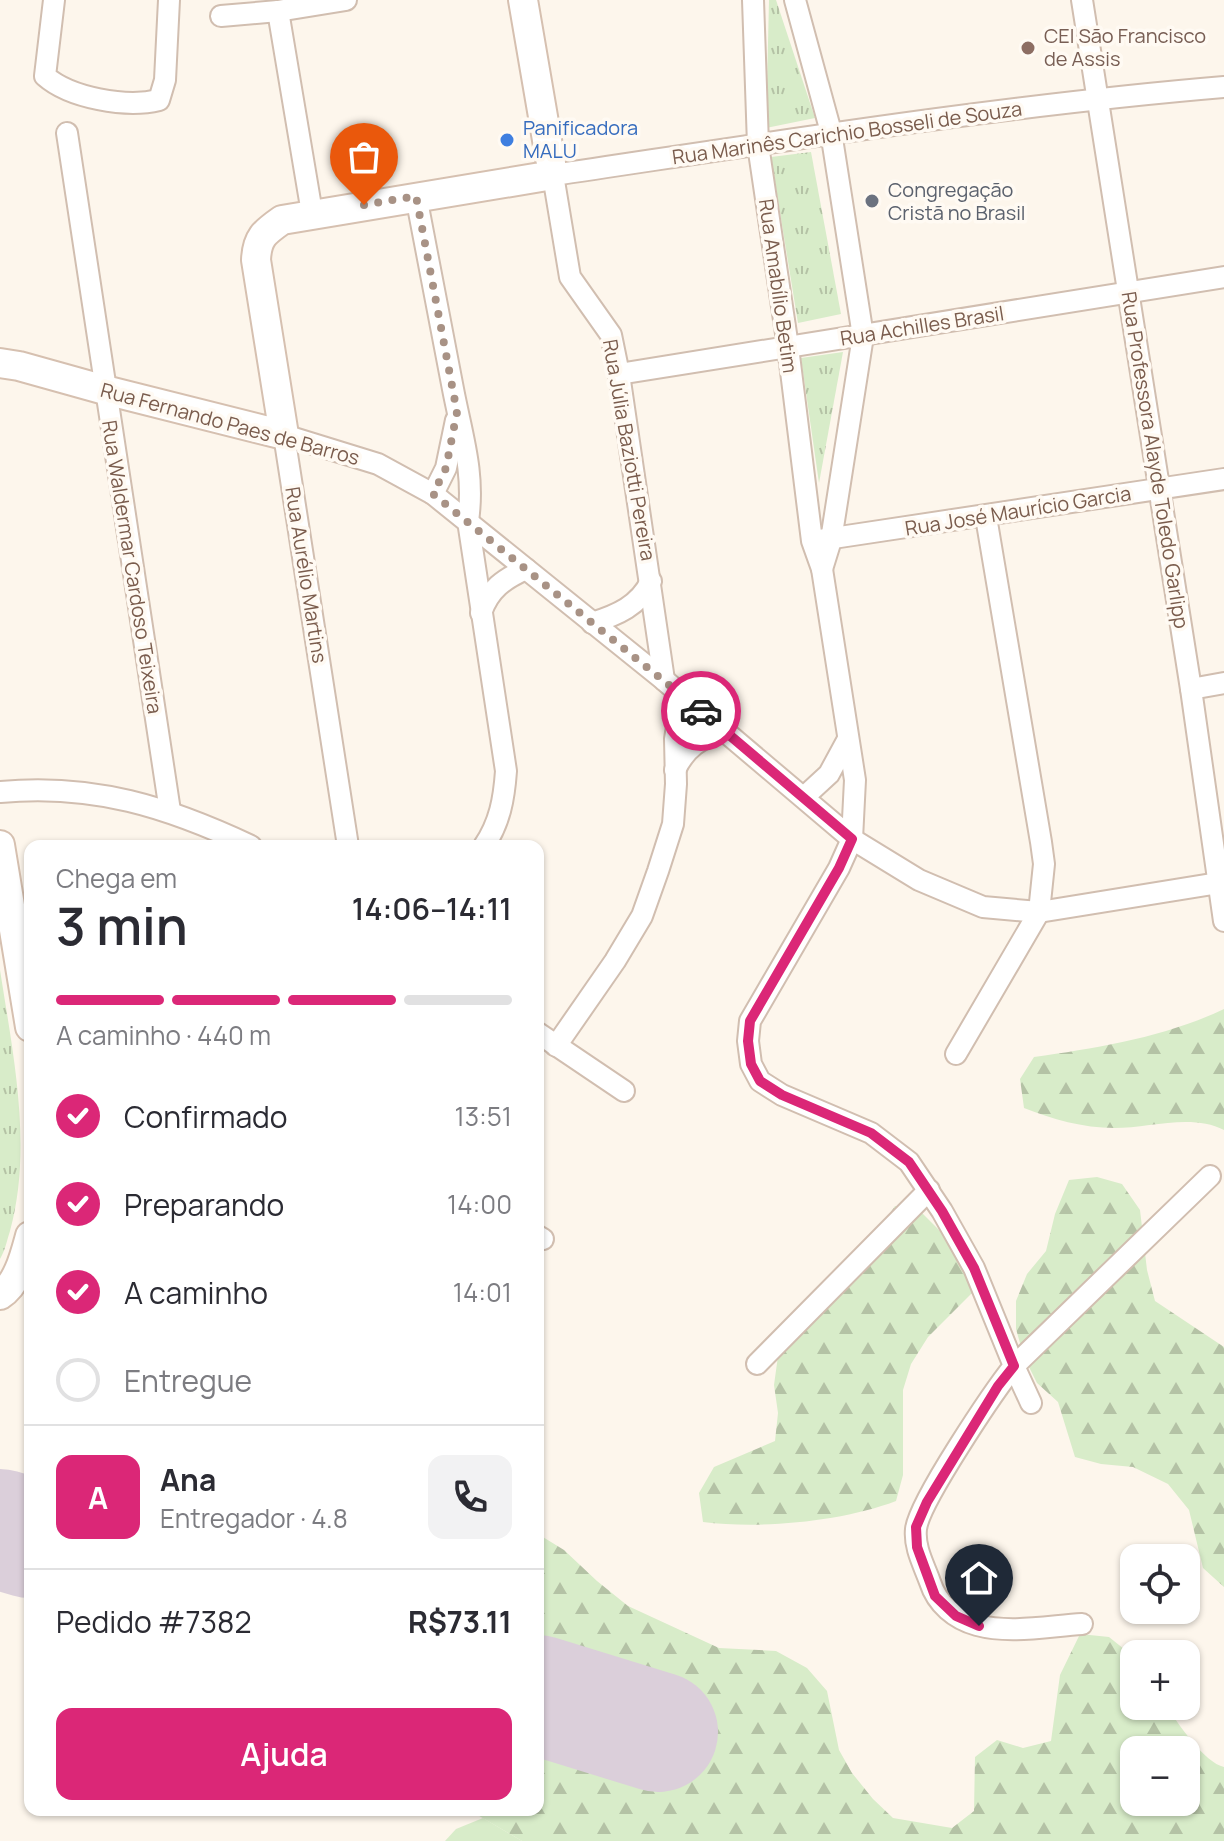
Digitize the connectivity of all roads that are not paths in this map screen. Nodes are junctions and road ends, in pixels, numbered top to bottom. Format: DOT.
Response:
graph roads {
  1 [pos="54,0"];
  2 [pos="169,0"];
  3 [pos="346,0"];
  4 [pos="523,0"];
  5 [pos="753,0"];
  6 [pos="795,0"];
  7 [pos="1082,0"];
  8 [pos="278,11"];
  9 [pos="221,16"];
  10 [pos="1224,87"];
  11 [pos="1097,98"];
  12 [pos="831,132"];
  13 [pos="67,133"];
  14 [pos="758,145"];
  15 [pos="553,175"];
  16 [pos="416,196"];
  17 [pos="312,213"];
  18 [pos="282,220"];
  19 [pos="1224,277"];
  20 [pos="1129,293"];
  21 [pos="863,336"];
  22 [pos="788,347"];
  23 [pos="0,363"];
  24 [pos="619,374"];
  25 [pos="105,390"];
  26 [pos="457,412"];
  27 [pos="284,435"];
  28 [pos="1224,479"];
  29 [pos="1158,489"];
  30 [pos="433,494"];
  31 [pos="986,517"];
  32 [pos="468,521"];
  33 [pos="821,540"];
  34 [pos="526,569"];
  35 [pos="651,581"];
  36 [pos="481,613"];
  37 [pos="592,623"];
  38 [pos="664,680"];
  39 [pos="1224,683"];
  40 [pos="1191,689"];
  41 [pos="682,695"];
  42 [pos="723,730"];
  43 [pos="848,739"];
  44 [pos="675,770"];
  45 [pos="0,792"];
  46 [pos="804,797"];
  47 [pos="170,811"];
  48 [pos="852,839"];
  49 [pos="237,840"];
  50 [pos="346,840"];
  51 [pos="488,840"];
  52 [pos="0,845"];
  53 [pos="1221,883"];
  54 [pos="1039,912"];
  55 [pos="1224,921"];
  56 [pos="24,958"];
  57 [pos="544,1037"];
  58 [pos="556,1046"];
  59 [pos="956,1054"];
  60 [pos="624,1091"];
  61 [pos="1210,1176"];
  62 [pos="929,1190"];
  63 [pos="24,1258"];
  64 [pos="0,1295"];
  65 [pos="757,1364"];
  66 [pos="1014,1366"];
  67 [pos="1031,1403"];
  68 [pos="1082,1624"];
  1 -- 2 [label="street"];
  3 -- 8 [label="street"];
  4 -- 15 [label="street, Rua Júlia Baziotti Pereira"];
  5 -- 14 [label="street, Rua Amabílio Betim"];
  6 -- 12 [label="street"];
  7 -- 11 [label="street, Rua Professora Alayde Toledo Garlipp"];
  8 -- 9 [label="street"];
  8 -- 17 [label="street"];
  10 -- 11 [label="street, Rua Marinês Carichio Bosseli de Souza"];
  11 -- 12 [label="street, Rua Marinês Carichio Bosseli de Souza"];
  11 -- 20 [label="street, Rua Professora Alayde Toledo Garlipp"];
  12 -- 14 [label="street, Rua Marinês Carichio Bosseli de Souza"];
  12 -- 21 [label="street"];
  13 -- 25 [label="street, Rua Waldermar Cardoso Teixeira"];
  14 -- 15 [label="street, Rua Marinês Carichio Bosseli de Souza"];
  14 -- 22 [label="street, Rua Amabílio Betim"];
  15 -- 16 [label="street, Rua Marinês Carichio Bosseli de Souza"];
  15 -- 24 [label="street, Rua Júlia Baziotti Pereira"];
  16 -- 17 [label="street, Rua Marinês Carichio Bosseli de Souza"];
  16 -- 26 [label="street"];
  17 -- 18 [label="street, Rua Marinês Carichio Bosseli de Souza"];
  18 -- 27 [label="street, Rua Aurélio Martins"];
  19 -- 20 [label="street, Rua Achilles Brasil"];
  20 -- 21 [label="street, Rua Achilles Brasil"];
  20 -- 29 [label="street, Rua Professora Alayde Toledo Garlipp"];
  21 -- 22 [label="street, Rua Achilles Brasil"];
  21 -- 33 [label="street"];
  22 -- 24 [label="street, Rua Achilles Brasil"];
  22 -- 33 [label="street, Rua Amabílio Betim"];
  23 -- 25 [label="street, Rua Fernando Paes de Barros"];
  24 -- 35 [label="street, Rua Júlia Baziotti Pereira"];
  25 -- 27 [label="street, Rua Fernando Paes de Barros"];
  25 -- 47 [label="street, Rua Waldermar Cardoso Teixeira"];
  26 -- 30 [label="street"];
  26 -- 32 [label="street"];
  27 -- 30 [label="street, Rua Fernando Paes de Barros"];
  27 -- 50 [label="street, Rua Aurélio Martins"];
  28 -- 29 [label="street, Rua José Maurício Garcia"];
  29 -- 31 [label="street, Rua José Maurício Garcia"];
  29 -- 40 [label="street, Rua Professora Alayde Toledo Garlipp"];
  30 -- 32 [label="street, Rua Fernando Paes de Barros"];
  31 -- 33 [label="street, Rua José Maurício Garcia"];
  31 -- 54 [label="street"];
  32 -- 34 [label="street, Rua Fernando Paes de Barros"];
  32 -- 36 [label="street"];
  33 -- 43 [label="street, Rua Amabílio Betim"];
  34 -- 36 [label="street"];
  34 -- 37 [label="street, Rua Fernando Paes de Barros"];
  35 -- 37 [label="street, Rua Júlia Baziotti Pereira"];
  35 -- 38 [label="street, Rua Júlia Baziotti Pereira"];
  36 -- 51 [label="street"];
  37 -- 38 [label="street, Rua Fernando Paes de Barros"];
  38 -- 41 [label="street, Rua Fernando Paes de Barros"];
  39 -- 40 [label="street"];
  40 -- 53 [label="street, Rua Professora Alayde Toledo Garlipp"];
  41 -- 42 [label="street, Rua Fernando Paes de Barros"];
  41 -- 44 [label="street"];
  42 -- 44 [label="street"];
  42 -- 46 [label="street, Rua Fernando Paes de Barros"];
  43 -- 46 [label="street"];
  43 -- 48 [label="street, Rua Amabílio Betim"];
  44 -- 58 [label="street"];
  45 -- 47 [label="street"];
  46 -- 48 [label="street, Rua Fernando Paes de Barros"];
  47 -- 49 [label="street"];
  48 -- 54 [label="street, Rua Fernando Paes de Barros"];
  48 -- 62 [label="street, Rua Amabílio Betim"];
  52 -- 56 [label="street"];
  53 -- 54 [label="street, Rua Fernando Paes de Barros"];
  53 -- 55 [label="street, Rua Professora Alayde Toledo Garlipp"];
  54 -- 59 [label="street"];
  57 -- 58 [label="street"];
  58 -- 60 [label="street"];
  61 -- 66 [label="street"];
  62 -- 65 [label="street"];
  62 -- 66 [label="street, Rua Amabílio Betim"];
  63 -- 64 [label="street"];
  66 -- 67 [label="street, Rua Amabílio Betim"];
  66 -- 68 [label="street"];
}
